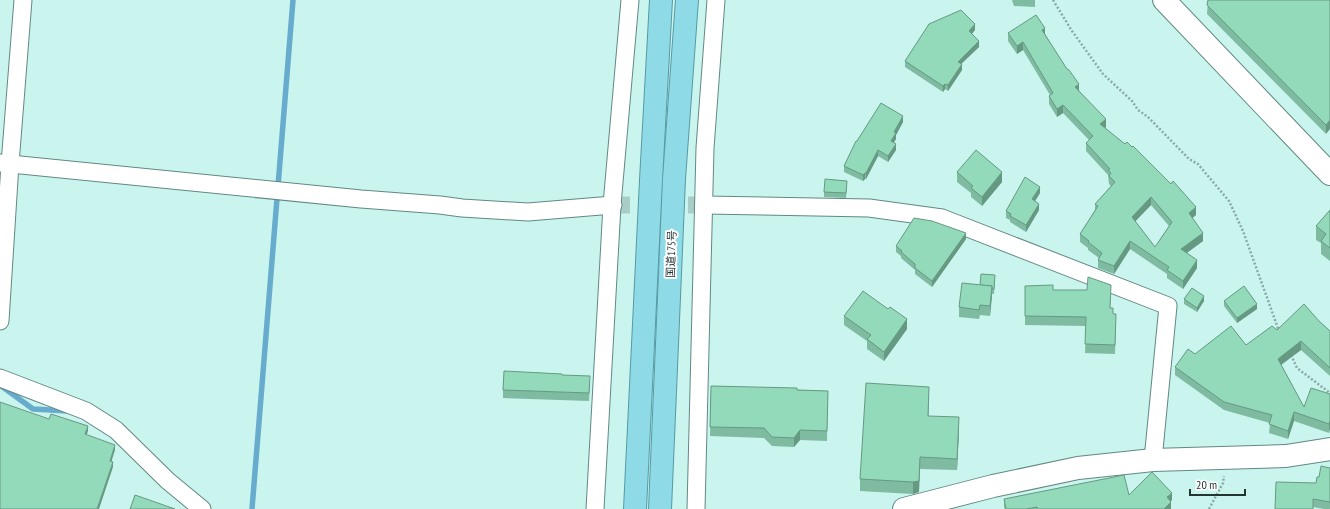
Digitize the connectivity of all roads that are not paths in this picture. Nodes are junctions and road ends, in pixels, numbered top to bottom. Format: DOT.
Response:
graph roads {
  1 [pos="22,0"];
  2 [pos="630,0"];
  3 [pos="661,0"];
  4 [pos="687,0"];
  5 [pos="716,0"];
  6 [pos="1164,0"];
  7 [pos="5,164"];
  8 [pos="1330,174"];
  9 [pos="613,205"];
  10 [pos="704,205"];
  11 [pos="0,321"];
  12 [pos="0,378"];
  13 [pos="1330,449"];
  14 [pos="1153,460"];
  15 [pos="202,509"];
  16 [pos="595,509"];
  17 [pos="635,509"];
  18 [pos="660,509"];
  19 [pos="696,509"];
  20 [pos="904,509"];
  1 -- 7 [label="street"];
  2 -- 9 [label="street"];
  3 -- 17 [label="highway"];
  4 -- 18 [label="highway, 国道175号"];
  5 -- 10 [label="street"];
  6 -- 8 [label="street"];
  7 -- 9 [label="street"];
  7 -- 11 [label="street"];
  9 -- 16 [label="street"];
  10 -- 14 [label="street"];
  10 -- 19 [label="street"];
  12 -- 15 [label="street"];
  13 -- 14 [label="street"];
  14 -- 20 [label="street"];
}
